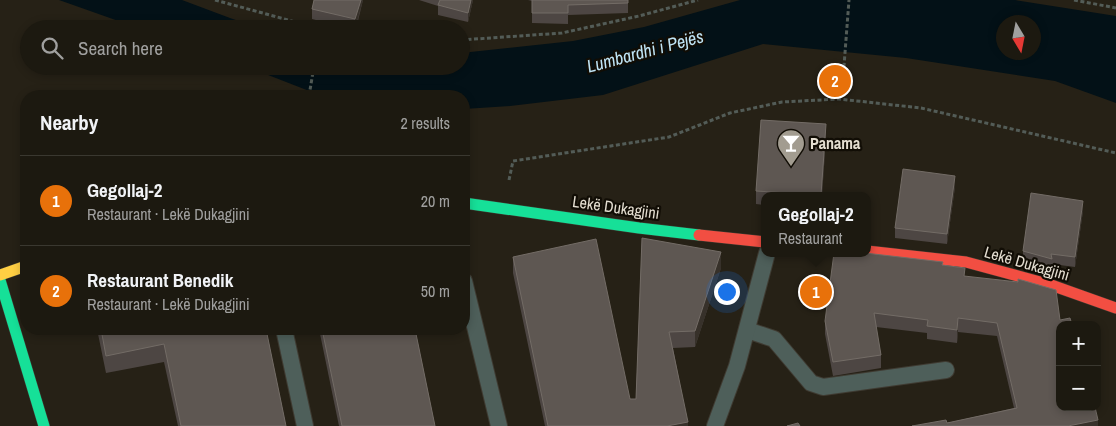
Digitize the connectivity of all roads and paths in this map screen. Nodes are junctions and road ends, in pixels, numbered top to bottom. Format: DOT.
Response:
graph roads {
  1 [pos="215,0"];
  2 [pos="698,0"];
  3 [pos="849,0"];
  4 [pos="1074,0"];
  5 [pos="1116,8"];
  6 [pos="288,20"];
  7 [pos="470,39"];
  8 [pos="312,75"];
  9 [pos="309,90"];
  10 [pos="839,99"];
  11 [pos="1116,153"];
  12 [pos="470,204"];
  13 [pos="504,208"];
  14 [pos="761,242"];
  15 [pos="871,250"];
  16 [pos="766,257"];
  17 [pos="20,268"];
  18 [pos="0,275"];
  19 [pos="0,280"];
  20 [pos="470,306"];
  21 [pos="1116,308"];
  22 [pos="747,330"];
  23 [pos="285,335"];
  24 [pos="946,370"];
  25 [pos="44,426"];
  26 [pos="305,426"];
  27 [pos="499,426"];
  28 [pos="715,426"];
  1 -- 6 [label="path"];
  2 -- 7 [label="path"];
  3 -- 10 [label="path"];
  4 -- 5 [label="path"];
  8 -- 9 [label="path"];
  10 -- 11 [label="path"];
  10 -- 13 [label="path"];
  12 -- 13 [label="street, Lekë Dukagjini"];
  13 -- 14 [label="street, Lekë Dukagjini"];
  15 -- 21 [label="street, Lekë Dukagjini"];
  16 -- 22 [label="lane"];
  17 -- 18 [label="street"];
  19 -- 25 [label="street"];
  20 -- 27 [label="lane"];
  22 -- 24 [label="lane"];
  22 -- 28 [label="lane"];
  23 -- 26 [label="lane"];
}
